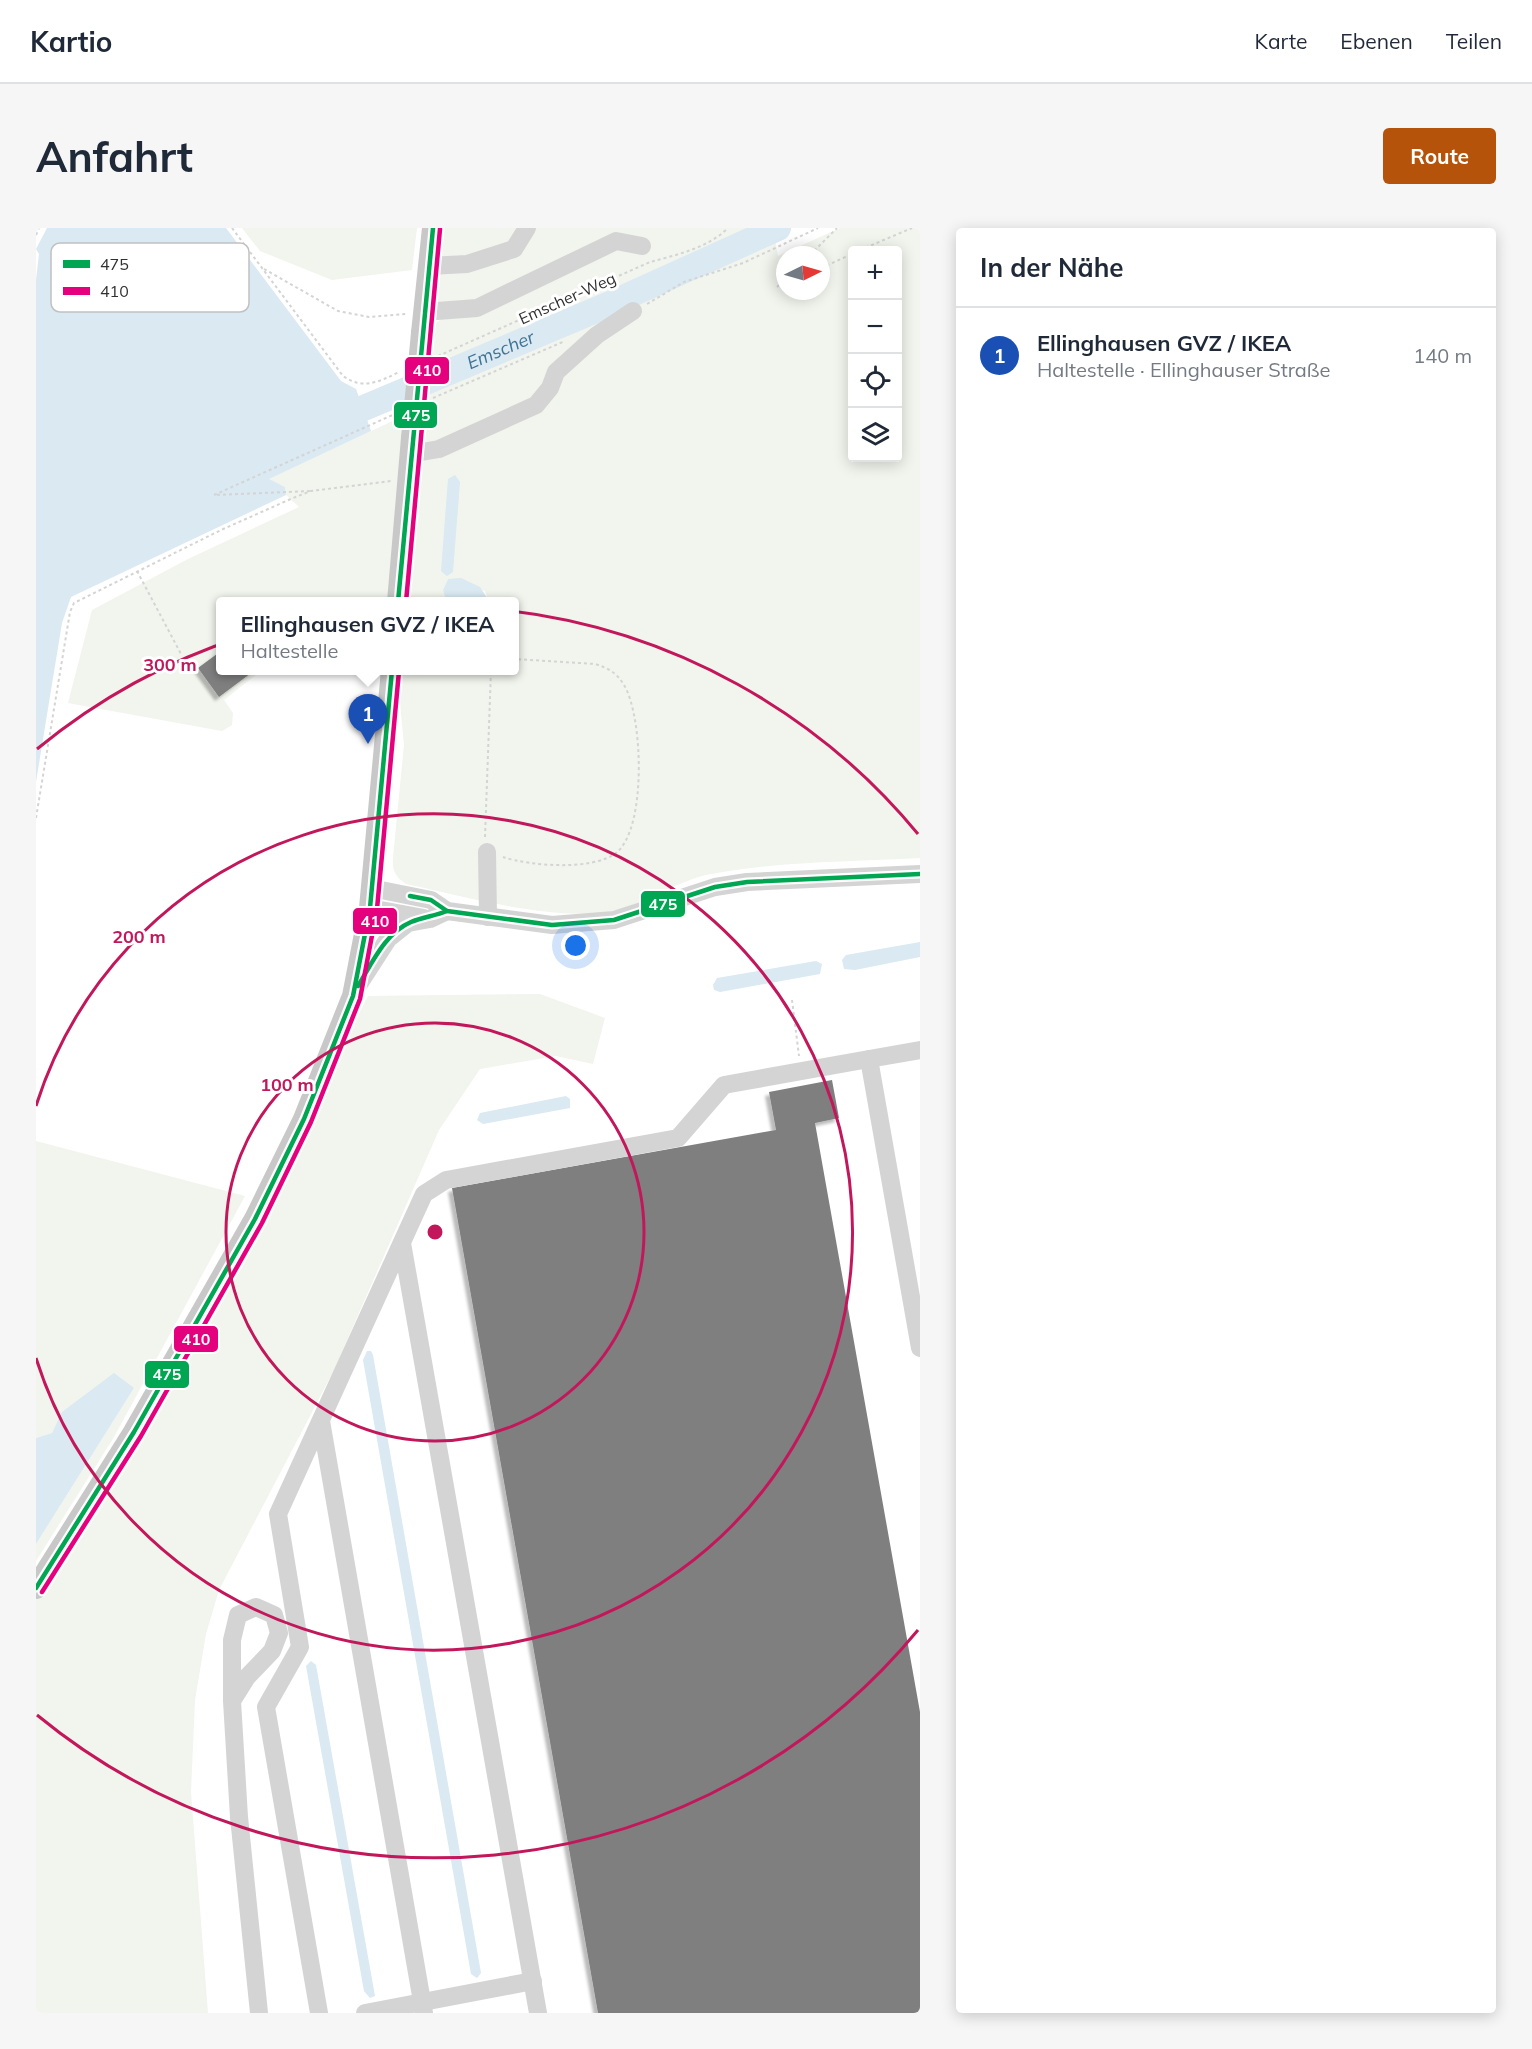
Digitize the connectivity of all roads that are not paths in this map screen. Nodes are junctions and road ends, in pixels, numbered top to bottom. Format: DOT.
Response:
graph roads {
  1 [pos="434,228"];
  2 [pos="526,228"];
  3 [pos="642,246"];
  4 [pos="429,266"];
  5 [pos="633,311"];
  6 [pos="423,322"];
  7 [pos="411,446"];
  8 [pos="398,597"];
  9 [pos="392,675"];
  10 [pos="487,852"];
  11 [pos="920,874"];
  12 [pos="371,898"];
  13 [pos="447,911"];
  14 [pos="488,917"];
  15 [pos="426,918"];
  16 [pos="355,990"];
  17 [pos="920,1050"];
  18 [pos="869,1059"];
  19 [pos="402,1243"];
  20 [pos="920,1348"];
  21 [pos="321,1421"];
  22 [pos="36,1588"];
  23 [pos="232,1701"];
  24 [pos="533,1981"];
  25 [pos="424,2008"];
  26 [pos="259,2013"];
  27 [pos="319,2013"];
  28 [pos="365,2013"];
  29 [pos="538,2013"];
  1 -- 4 [label="main road"];
  2 -- 4 [label="street"];
  3 -- 6 [label="street"];
  4 -- 6 [label="main road"];
  5 -- 7 [label="street"];
  6 -- 7 [label="main road, bridge"];
  7 -- 8 [label="main road"];
  9 -- 12 [label="main road"];
  10 -- 14 [label="street"];
  11 -- 14 [label="street"];
  12 -- 13 [label="street"];
  12 -- 15 [label="street"];
  12 -- 16 [label="main road"];
  13 -- 14 [label="street"];
  13 -- 15 [label="street"];
  15 -- 16 [label="street"];
  16 -- 22 [label="main road"];
  17 -- 18 [label="street"];
  18 -- 19 [label="street"];
  18 -- 20 [label="street"];
  19 -- 21 [label="street"];
  19 -- 24 [label="street"];
  21 -- 25 [label="street"];
  21 -- 27 [label="street"];
  23 -- 23 [label="street"];
  23 -- 26 [label="street"];
  24 -- 25 [label="street"];
  24 -- 29 [label="street"];
  25 -- 28 [label="street"];
}
